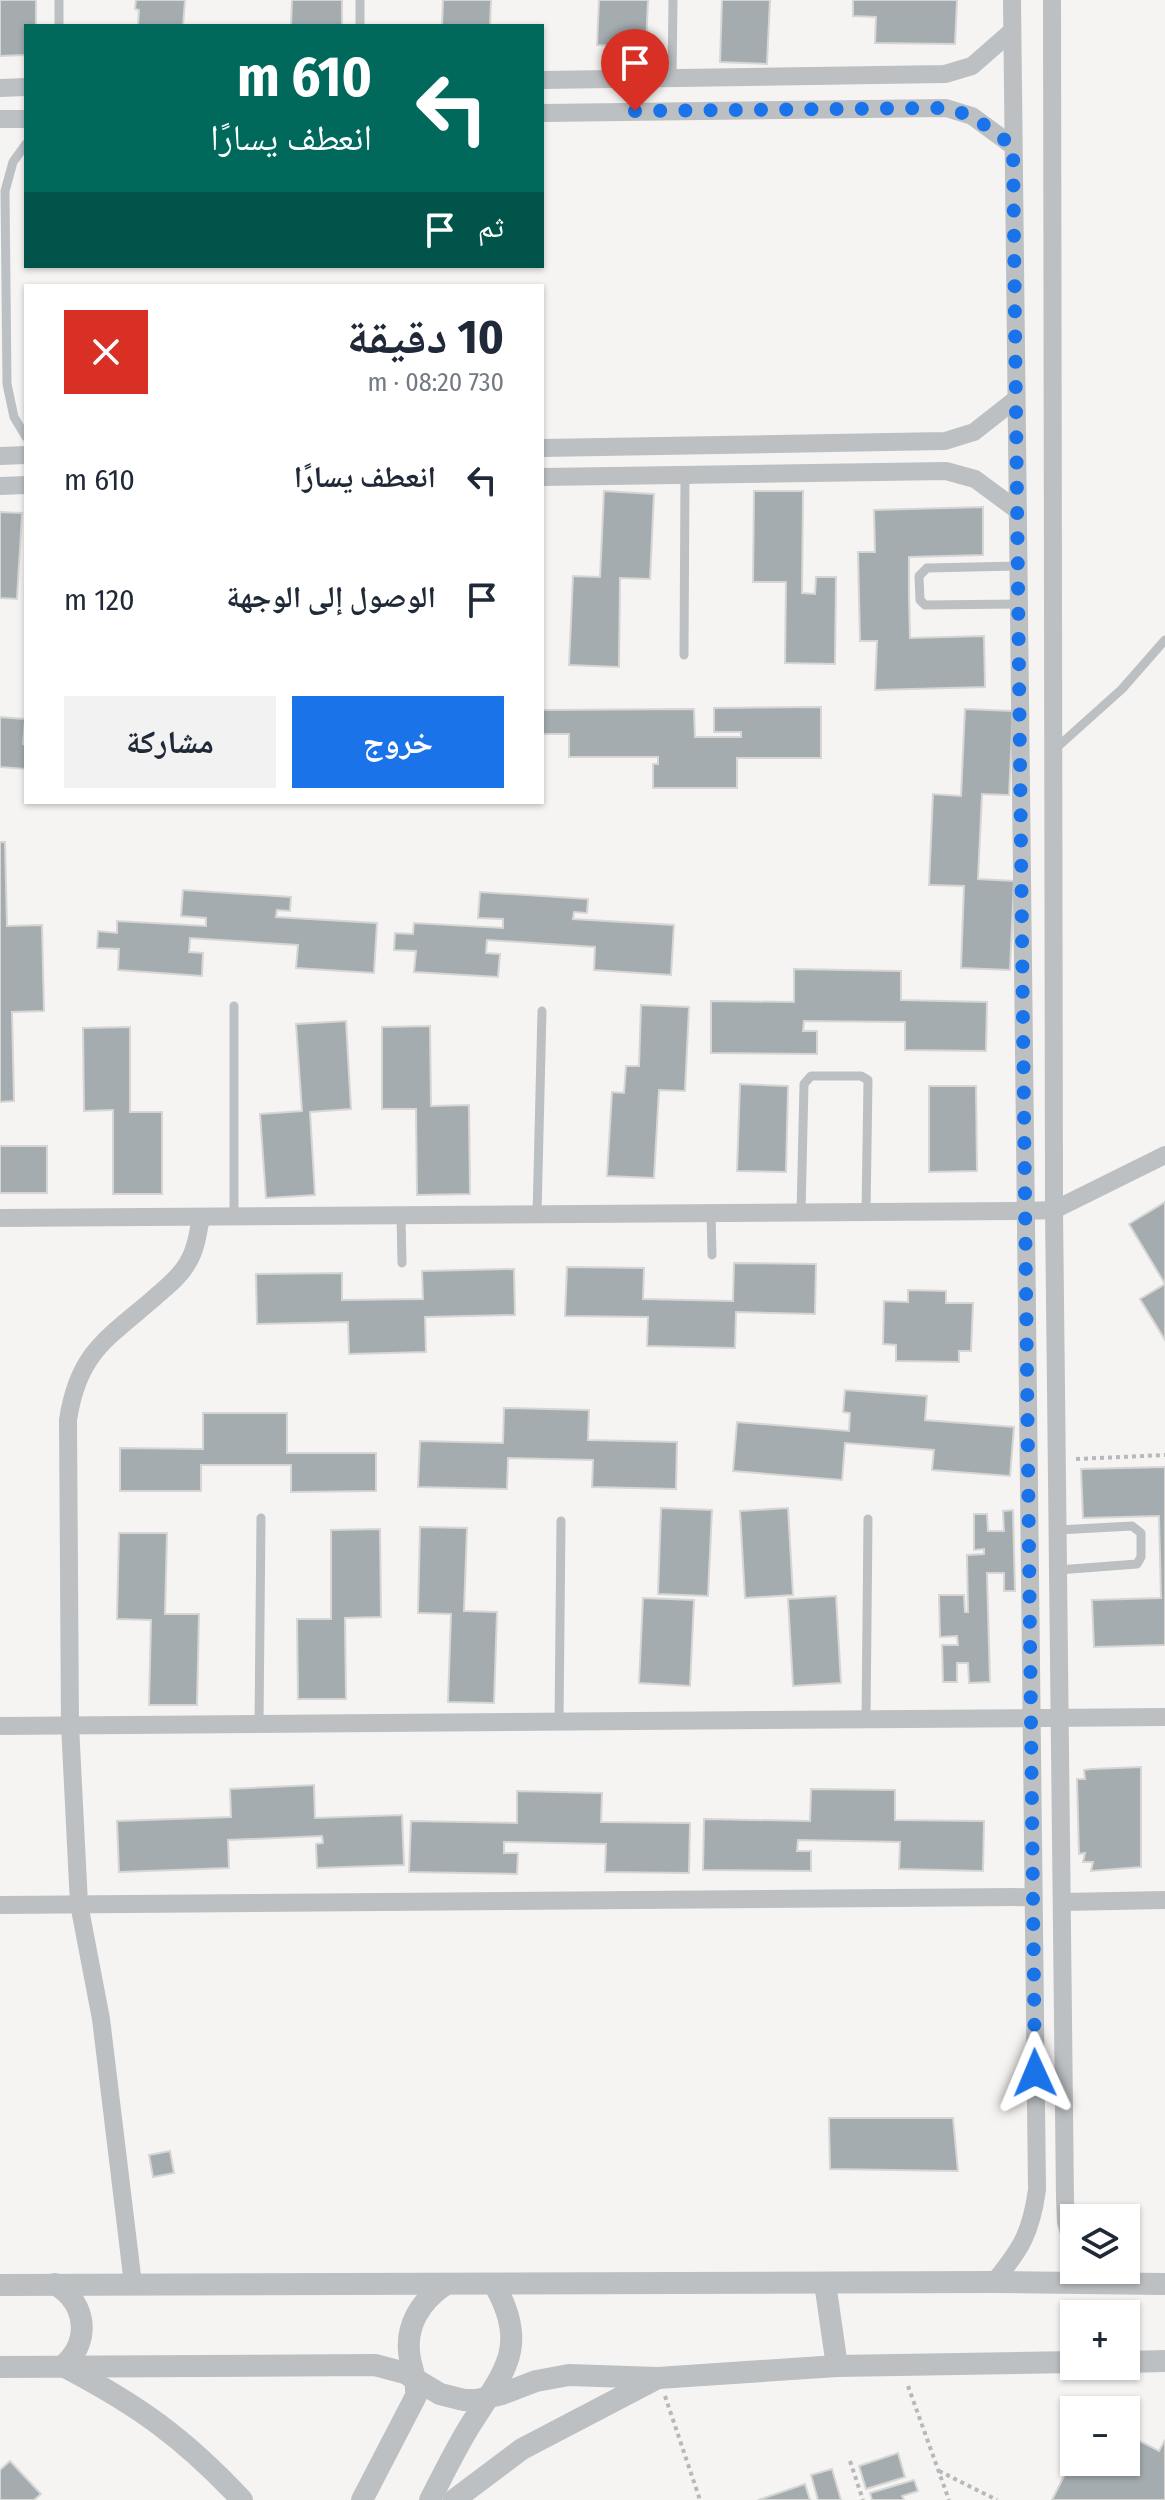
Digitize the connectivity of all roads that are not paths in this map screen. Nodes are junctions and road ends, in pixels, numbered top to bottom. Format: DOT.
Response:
graph roads {
  1 [pos="59,0"];
  2 [pos="360,0"];
  3 [pos="673,0"];
  4 [pos="1012,0"];
  5 [pos="1052,0"];
  6 [pos="59,24"];
  7 [pos="360,24"];
  8 [pos="1012,31"];
  9 [pos="672,78"];
  10 [pos="544,80"];
  11 [pos="24,87"];
  12 [pos="0,88"];
  13 [pos="544,113"];
  14 [pos="0,119"];
  15 [pos="24,119"];
  16 [pos="1013,146"];
  17 [pos="24,147"];
  18 [pos="1016,399"];
  19 [pos="24,434"];
  20 [pos="544,448"];
  21 [pos="24,455"];
  22 [pos="0,456"];
  23 [pos="685,475"];
  24 [pos="544,477"];
  25 [pos="24,485"];
  26 [pos="0,486"];
  27 [pos="1017,510"];
  28 [pos="1018,566"];
  29 [pos="1019,604"];
  30 [pos="1165,640"];
  31 [pos="684,655"];
  32 [pos="1051,752"];
  33 [pos="234,1006"];
  34 [pos="542,1011"];
  35 [pos="1165,1155"];
  36 [pos="1054,1210"];
  37 [pos="1025,1211"];
  38 [pos="801,1213"];
  39 [pos="866,1213"];
  40 [pos="711,1214"];
  41 [pos="537,1215"];
  42 [pos="401,1216"];
  43 [pos="201,1217"];
  44 [pos="234,1217"];
  45 [pos="0,1218"];
  46 [pos="712,1255"];
  47 [pos="402,1263"];
  48 [pos="261,1518"];
  49 [pos="868,1519"];
  50 [pos="561,1521"];
  51 [pos="1058,1530"];
  52 [pos="1058,1570"];
  53 [pos="1061,1717"];
  54 [pos="1165,1717"];
  55 [pos="1031,1718"];
  56 [pos="866,1720"];
  57 [pos="559,1722"];
  58 [pos="259,1724"];
  59 [pos="70,1725"];
  60 [pos="0,1726"];
  61 [pos="1033,1897"];
  62 [pos="1165,1900"];
  63 [pos="1062,1902"];
  64 [pos="79,1904"];
  65 [pos="0,1905"];
  66 [pos="1065,2204"];
  67 [pos="1060,2278"];
  68 [pos="994,2282"];
  69 [pos="1140,2282"];
  70 [pos="825,2283"];
  71 [pos="55,2284"];
  72 [pos="133,2284"];
  73 [pos="446,2284"];
  74 [pos="494,2284"];
  75 [pos="1165,2284"];
  76 [pos="0,2285"];
  77 [pos="1165,2361"];
  78 [pos="1060,2362"];
  79 [pos="1140,2362"];
  80 [pos="63,2366"];
  81 [pos="837,2366"];
  82 [pos="0,2367"];
  83 [pos="658,2378"];
  84 [pos="417,2380"];
  85 [pos="490,2398"];
  86 [pos="242,2500"];
  87 [pos="362,2500"];
  88 [pos="430,2500"];
  89 [pos="454,2500"];
  1 -- 6 [label="lane"];
  2 -- 7 [label="lane"];
  3 -- 9 [label="lane"];
  4 -- 8 [label="street"];
  5 -- 32 [label="street"];
  8 -- 9 [label="street"];
  8 -- 16 [label="street"];
  9 -- 10 [label="street"];
  11 -- 12 [label="street"];
  13 -- 16 [label="street"];
  14 -- 15 [label="street"];
  16 -- 18 [label="street"];
  17 -- 19 [label="lane"];
  18 -- 20 [label="street"];
  18 -- 27 [label="street"];
  21 -- 22 [label="street"];
  23 -- 24 [label="street"];
  23 -- 27 [label="street"];
  23 -- 31 [label="lane"];
  25 -- 26 [label="street"];
  27 -- 28 [label="street"];
  28 -- 29 [label="street"];
  28 -- 29 [label="lane"];
  29 -- 37 [label="street"];
  30 -- 32 [label="lane"];
  32 -- 36 [label="street"];
  33 -- 44 [label="lane"];
  34 -- 41 [label="lane"];
  35 -- 36 [label="street"];
  36 -- 37 [label="street"];
  36 -- 51 [label="street"];
  37 -- 39 [label="street"];
  37 -- 55 [label="street"];
  38 -- 39 [label="street"];
  38 -- 39 [label="lane"];
  38 -- 40 [label="street"];
  40 -- 41 [label="street"];
  40 -- 46 [label="lane"];
  41 -- 42 [label="street"];
  42 -- 44 [label="street"];
  42 -- 47 [label="lane"];
  43 -- 44 [label="street"];
  43 -- 45 [label="street"];
  43 -- 59 [label="street"];
  48 -- 58 [label="lane"];
  49 -- 56 [label="lane"];
  50 -- 57 [label="lane"];
  51 -- 52 [label="street"];
  51 -- 52 [label="lane"];
  52 -- 53 [label="street"];
  53 -- 54 [label="street"];
  53 -- 55 [label="street"];
  53 -- 63 [label="street"];
  55 -- 56 [label="street"];
  55 -- 61 [label="street"];
  56 -- 57 [label="street"];
  57 -- 58 [label="street"];
  58 -- 59 [label="street"];
  59 -- 60 [label="street"];
  59 -- 64 [label="street"];
  61 -- 64 [label="street"];
  61 -- 68 [label="street"];
  62 -- 63 [label="street"];
  63 -- 66 [label="street"];
  64 -- 65 [label="street"];
  64 -- 72 [label="street"];
  67 -- 68 [label="street"];
  68 -- 70 [label="street"];
  69 -- 75 [label="street"];
  70 -- 74 [label="street"];
  70 -- 81 [label="street"];
  71 -- 72 [label="street"];
  71 -- 76 [label="street"];
  71 -- 80 [label="street"];
  72 -- 73 [label="street"];
  73 -- 74 [label="street"];
  73 -- 84 [label="street"];
  74 -- 85 [label="street"];
  77 -- 79 [label="street"];
  78 -- 81 [label="street"];
  80 -- 82 [label="street"];
  80 -- 84 [label="street"];
  80 -- 86 [label="street"];
  81 -- 83 [label="street"];
  83 -- 85 [label="street"];
  83 -- 89 [label="street"];
  84 -- 85 [label="street"];
  84 -- 87 [label="street"];
  85 -- 88 [label="street"];
}
